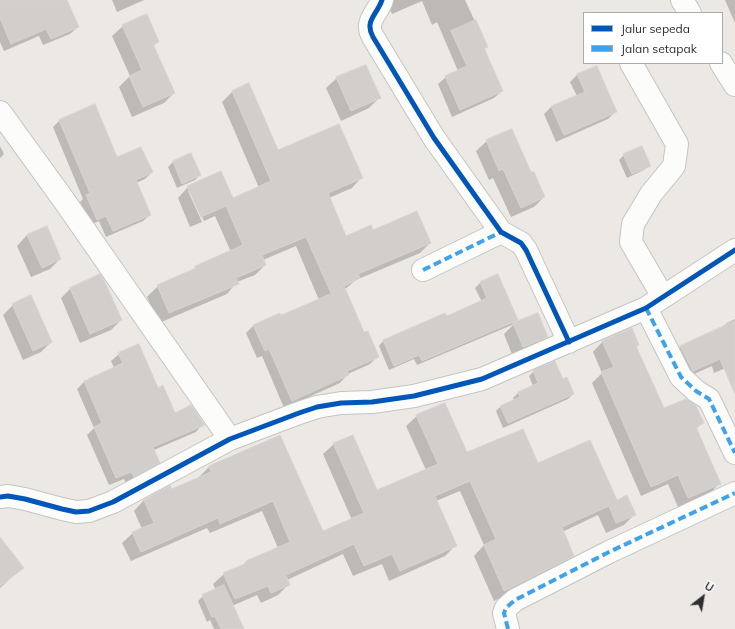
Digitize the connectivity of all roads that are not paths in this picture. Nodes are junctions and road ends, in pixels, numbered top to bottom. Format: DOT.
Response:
graph roads {
  1 [pos="382,0"];
  2 [pos="682,0"];
  3 [pos="689,12"];
  4 [pos="632,64"];
  5 [pos="722,64"];
  6 [pos="735,85"];
  7 [pos="0,112"];
  8 [pos="501,232"];
  9 [pos="735,250"];
  10 [pos="423,270"];
  11 [pos="654,302"];
  12 [pos="570,342"];
  13 [pos="230,439"];
  14 [pos="735,453"];
  15 [pos="735,493"];
  16 [pos="0,497"];
  17 [pos="508,629"];
  1 -- 8 [label="street"];
  2 -- 3 [label="street"];
  4 -- 11 [label="street"];
  5 -- 6 [label="street"];
  7 -- 13 [label="street"];
  8 -- 10 [label="street"];
  8 -- 12 [label="street"];
  9 -- 11 [label="street"];
  11 -- 12 [label="street"];
  11 -- 14 [label="street"];
  12 -- 13 [label="street"];
  13 -- 16 [label="street"];
  15 -- 17 [label="street"];
}
